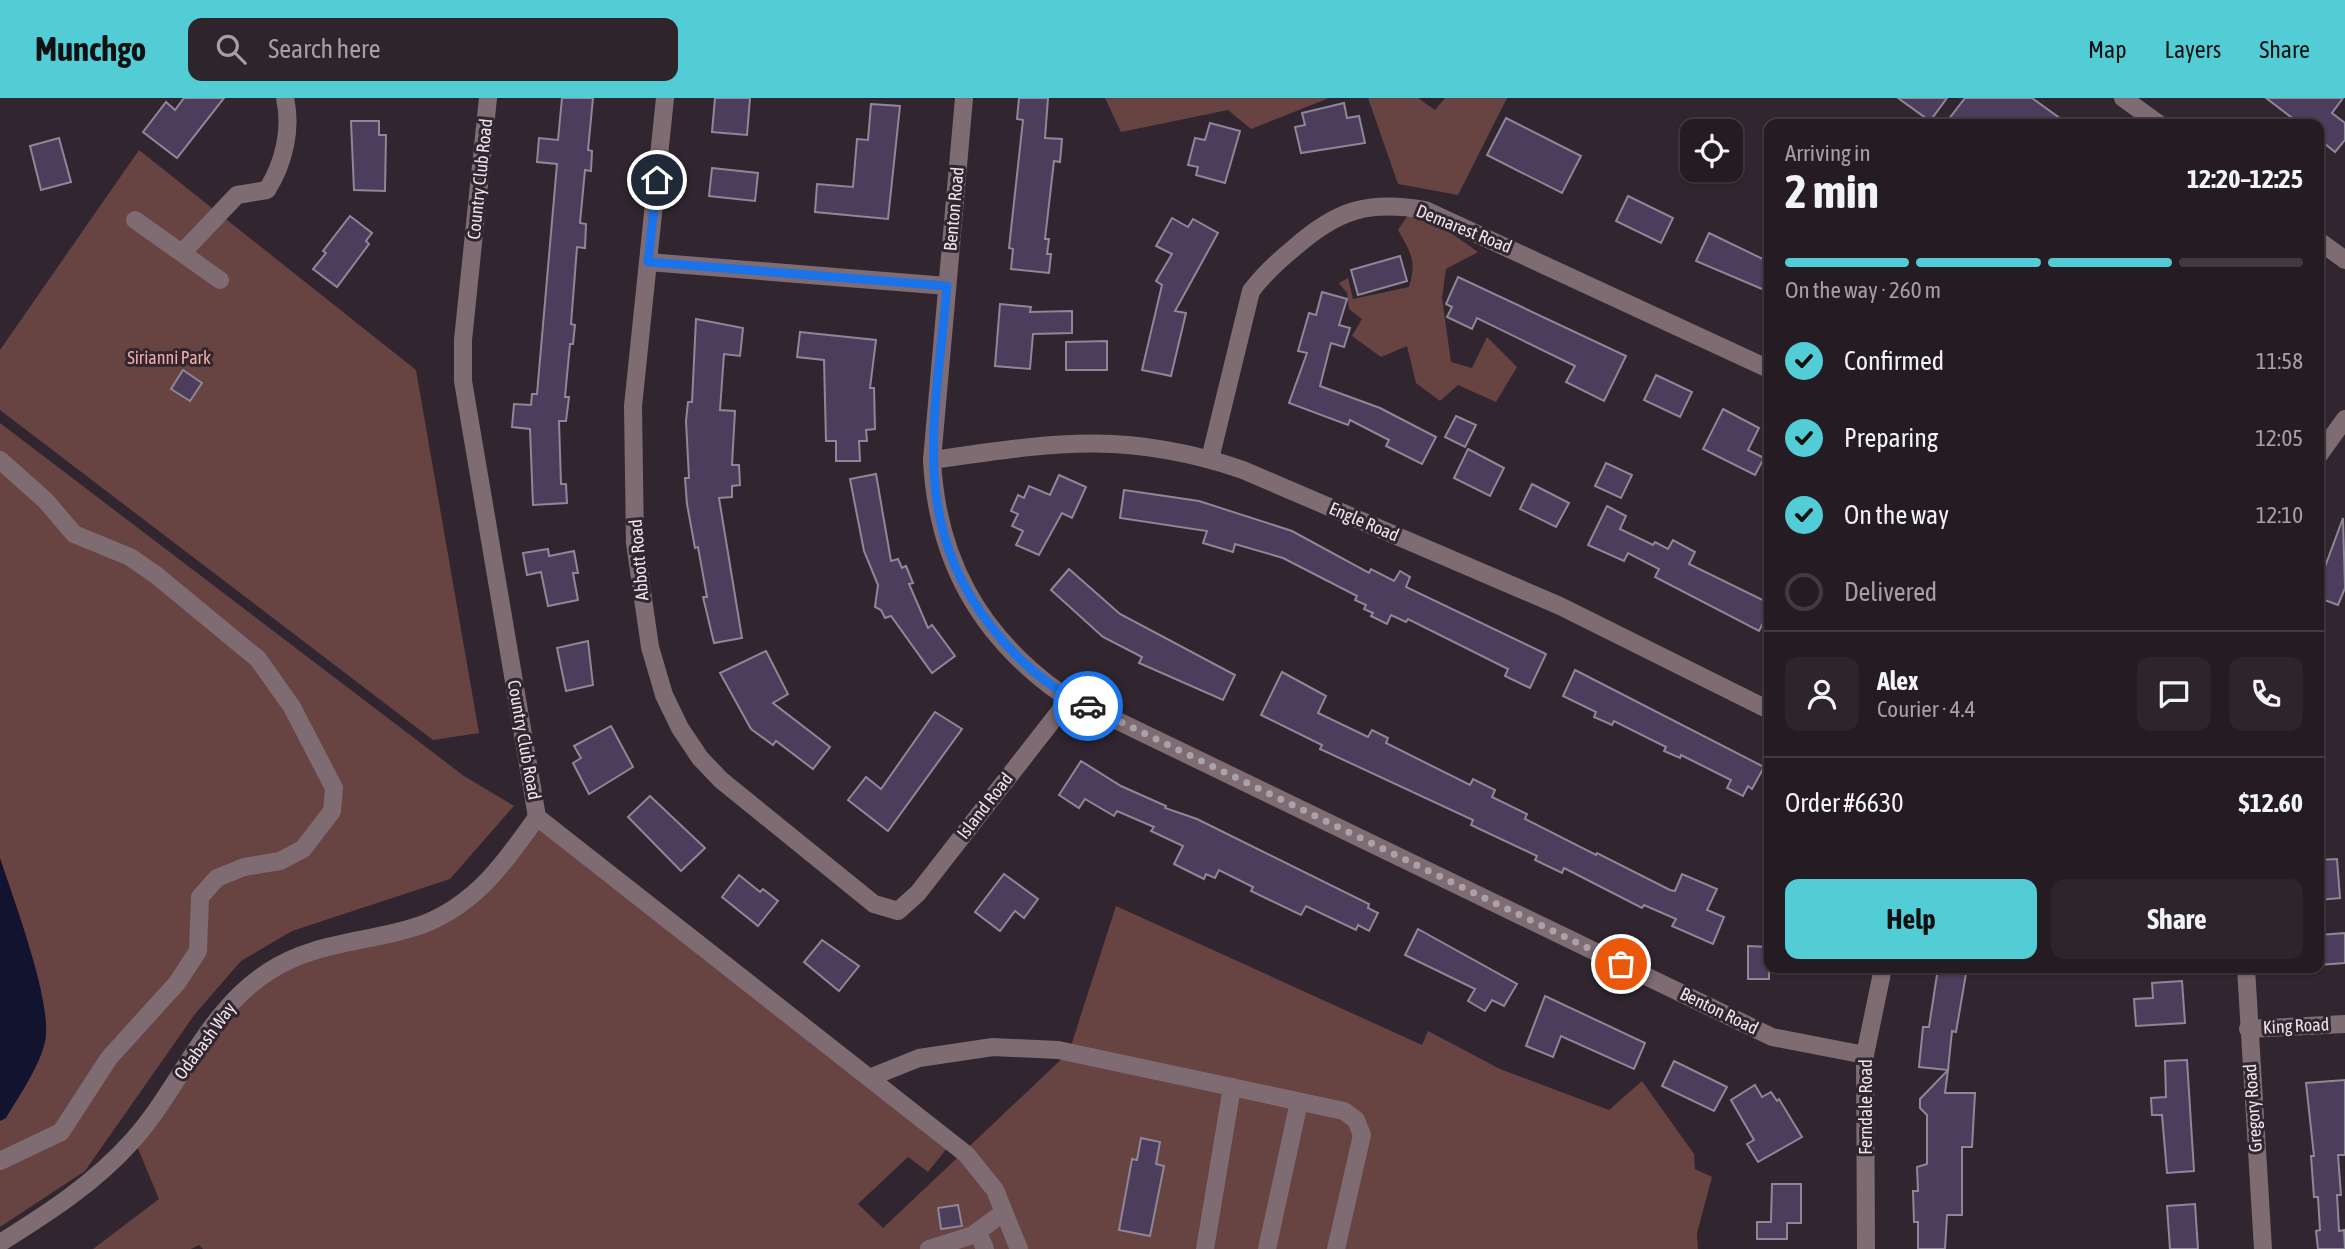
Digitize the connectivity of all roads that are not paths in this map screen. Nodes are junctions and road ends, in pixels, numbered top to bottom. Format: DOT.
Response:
graph roads {
  1 [pos="285,98"];
  2 [pos="488,98"];
  3 [pos="665,98"];
  4 [pos="964,98"];
  5 [pos="2123,98"];
  6 [pos="2152,119"];
  7 [pos="135,220"];
  8 [pos="2324,245"];
  9 [pos="182,253"];
  10 [pos="2345,260"];
  11 [pos="648,262"];
  12 [pos="220,280"];
  13 [pos="947,286"];
  14 [pos="1764,367"];
  15 [pos="2345,419"];
  16 [pos="2324,448"];
  17 [pos="1210,458"];
  18 [pos="0,460"];
  19 [pos="932,460"];
  20 [pos="1070,698"];
  21 [pos="1764,708"];
  22 [pos="537,817"];
  23 [pos="898,911"];
  24 [pos="1882,973"];
  25 [pos="2246,973"];
  26 [pos="2345,1024"];
  27 [pos="2248,1029"];
  28 [pos="1865,1055"];
  29 [pos="869,1078"];
  30 [pos="1231,1087"];
  31 [pos="1299,1102"];
  32 [pos="0,1161"];
  33 [pos="1004,1212"];
  34 [pos="978,1232"];
  35 [pos="0,1243"];
  36 [pos="929,1249"];
  37 [pos="985,1249"];
  38 [pos="1019,1249"];
  39 [pos="1205,1249"];
  40 [pos="1267,1249"];
  41 [pos="1336,1249"];
  42 [pos="1866,1249"];
  43 [pos="2263,1249"];
  1 -- 9 [label="street"];
  2 -- 22 [label="street, Country Club Road"];
  3 -- 11 [label="street, Abbott Road"];
  4 -- 13 [label="street, Benton Road"];
  5 -- 6 [label="street"];
  7 -- 9 [label="street"];
  8 -- 10 [label="street"];
  9 -- 12 [label="street"];
  11 -- 13 [label="street"];
  11 -- 23 [label="street, Abbott Road"];
  13 -- 19 [label="street, Benton Road"];
  14 -- 17 [label="street, Demarest Road"];
  15 -- 16 [label="street"];
  17 -- 19 [label="street, Engle Road"];
  17 -- 21 [label="street, Engle Road"];
  18 -- 32 [label="street"];
  19 -- 20 [label="street, Benton Road"];
  20 -- 23 [label="street, Island Road"];
  20 -- 28 [label="street, Benton Road"];
  22 -- 29 [label="street, Country Club Road"];
  22 -- 35 [label="street, Odabash Way"];
  24 -- 28 [label="street, Ferndale Road"];
  25 -- 27 [label="street, Gregory Road"];
  26 -- 27 [label="street, King Road"];
  27 -- 43 [label="street, Gregory Road"];
  28 -- 42 [label="street, Ferndale Road"];
  29 -- 30 [label="street"];
  29 -- 33 [label="street, Country Club Road"];
  30 -- 31 [label="street"];
  30 -- 39 [label="street"];
  31 -- 40 [label="street"];
  31 -- 41 [label="street"];
  33 -- 34 [label="street"];
  33 -- 38 [label="street, Country Club Road"];
  34 -- 36 [label="street"];
  34 -- 37 [label="street"];
}
